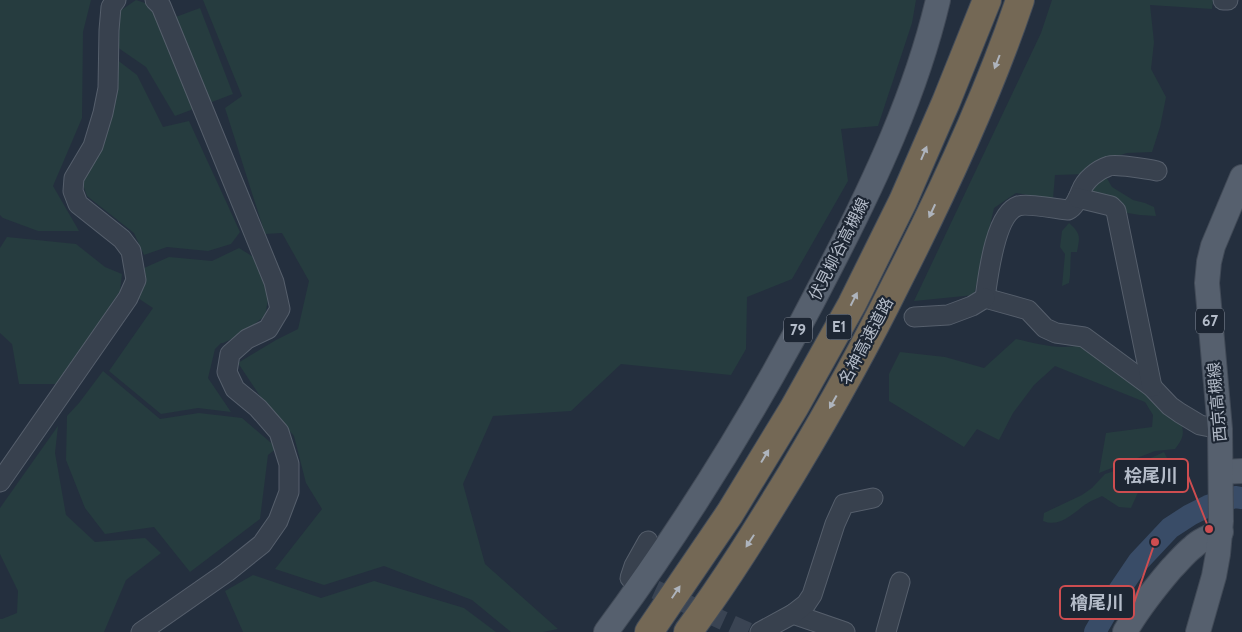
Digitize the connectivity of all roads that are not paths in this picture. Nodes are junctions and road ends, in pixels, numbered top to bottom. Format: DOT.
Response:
graph roads {
  1 [pos="116,0"];
  2 [pos="155,0"];
  3 [pos="938,0"];
  4 [pos="982,0"];
  5 [pos="987,0"];
  6 [pos="1022,0"];
  7 [pos="1223,0"];
  8 [pos="1228,0"];
  9 [pos="946,102"];
  10 [pos="1157,170"];
  11 [pos="1242,176"];
  12 [pos="1078,198"];
  13 [pos="985,298"];
  14 [pos="914,317"];
  15 [pos="1152,387"];
  16 [pos="1220,428"];
  17 [pos="1228,475"];
  18 [pos="0,482"];
  19 [pos="873,498"];
  20 [pos="1221,527"];
  21 [pos="648,541"];
  22 [pos="630,578"];
  23 [pos="900,582"];
  24 [pos="712,600"];
  25 [pos="793,614"];
  26 [pos="141,632"];
  27 [pos="606,632"];
  28 [pos="649,632"];
  29 [pos="688,632"];
  30 [pos="693,632"];
  31 [pos="760,632"];
  32 [pos="845,632"];
  33 [pos="886,632"];
  34 [pos="1125,632"];
  35 [pos="1198,632"];
  1 -- 18 [label="street"];
  2 -- 26 [label="street"];
  3 -- 27 [label="main road, 伏見柳谷高槻線 / 79"];
  4 -- 9 [label="highway, 名神高速道路 / E1"];
  5 -- 9 [label="highway, 名神高速道路 / E1"];
  6 -- 24 [label="highway, 名神高速道路 / E1, one-way"];
  7 -- 8 [label="street"];
  28 -- 9 [label="highway, 名神高速道路 / E1, one-way"];
  10 -- 12 [label="street"];
  11 -- 16 [label="main road, 西京高槻線 / 67"];
  12 -- 13 [label="street"];
  12 -- 15 [label="street"];
  13 -- 14 [label="street"];
  13 -- 15 [label="street"];
  15 -- 16 [label="street"];
  16 -- 17 [label="main road, 西京高槻線 / 67"];
  17 -- 20 [label="main road, 西京高槻線 / 67"];
  19 -- 25 [label="street"];
  20 -- 34 [label="main road"];
  20 -- 35 [label="main road, 西京高槻線 / 67"];
  21 -- 22 [label="street"];
  23 -- 33 [label="street"];
  24 -- 29 [label="highway, 名神高速道路 / E1"];
  24 -- 30 [label="highway"];
  25 -- 31 [label="street"];
  25 -- 32 [label="street"];
}
